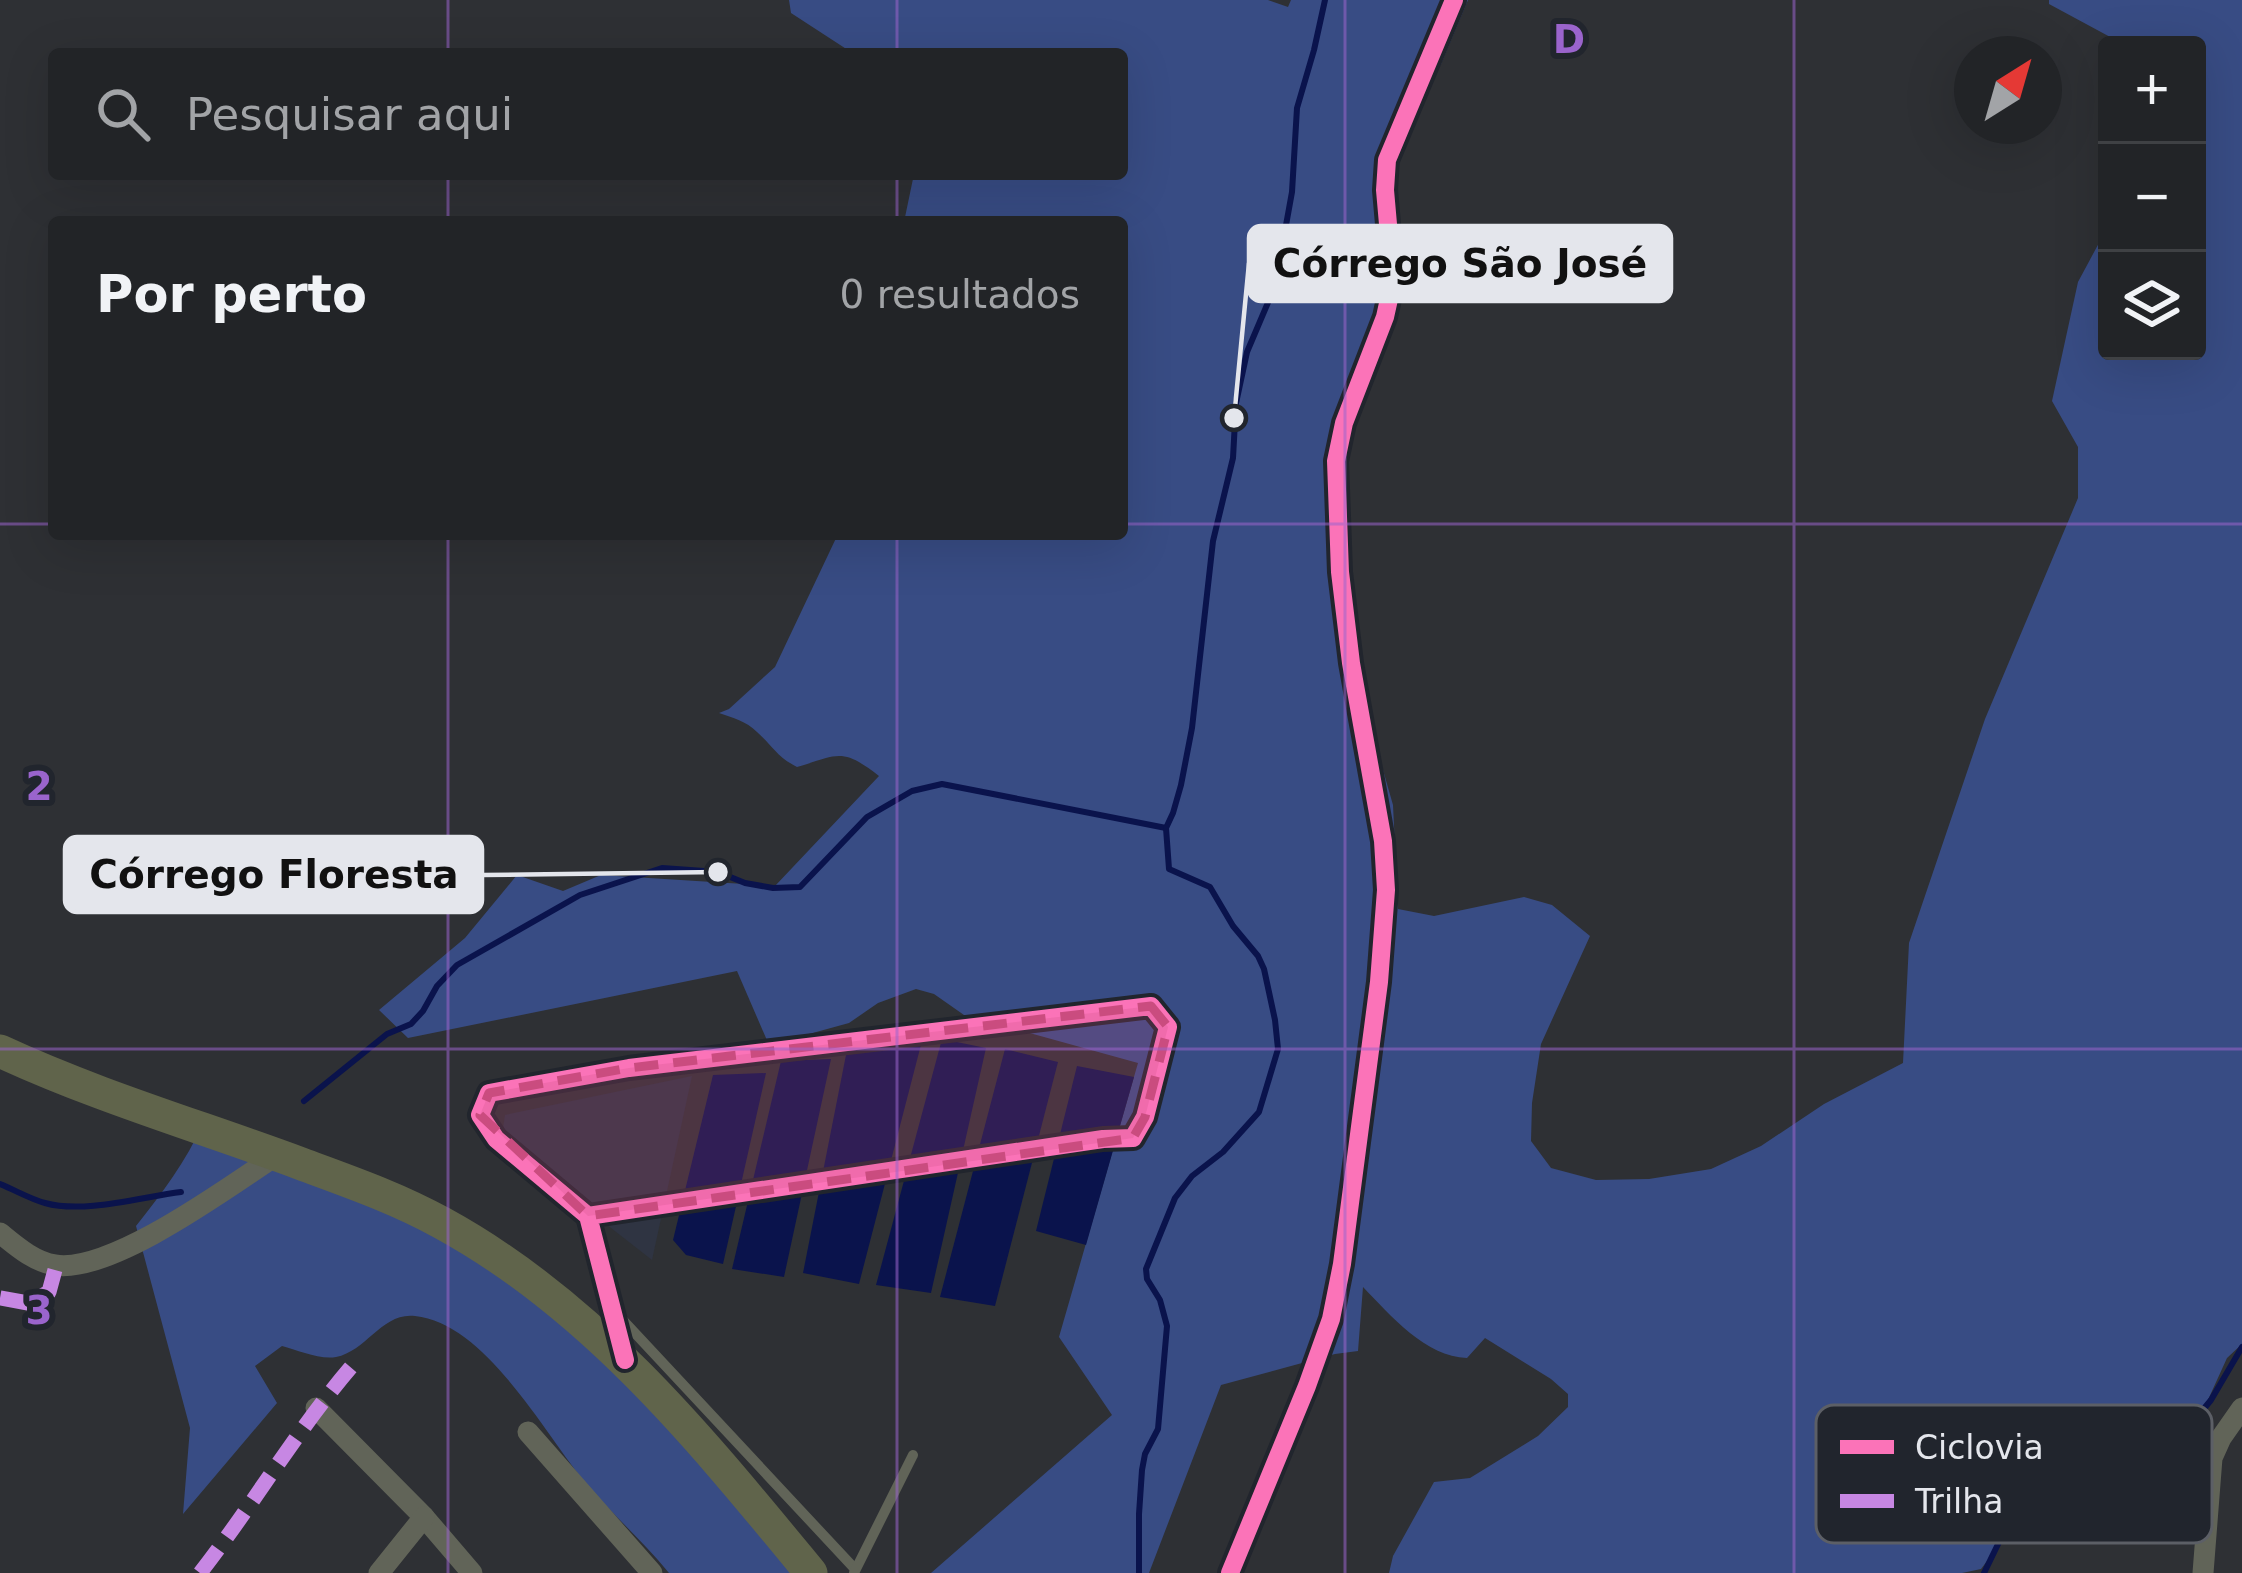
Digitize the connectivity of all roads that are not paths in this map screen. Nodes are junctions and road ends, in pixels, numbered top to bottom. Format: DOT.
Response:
graph roads {
  1 [pos="1454,0"];
  2 [pos="0,1051"];
  3 [pos="277,1155"];
  4 [pos="588,1216"];
  5 [pos="0,1233"];
  6 [pos="613,1309"];
  7 [pos="625,1360"];
  8 [pos="316,1408"];
  9 [pos="2242,1408"];
  10 [pos="529,1432"];
  11 [pos="913,1455"];
  12 [pos="2212,1458"];
  13 [pos="424,1517"];
  14 [pos="2205,1543"];
  15 [pos="854,1571"];
  16 [pos="379,1573"];
  17 [pos="472,1573"];
  18 [pos="652,1573"];
  19 [pos="811,1573"];
  20 [pos="1230,1573"];
  21 [pos="2203,1573"];
  1 -- 20 [label="street"];
  2 -- 3 [label="highway"];
  3 -- 5 [label="street"];
  3 -- 7 [label="highway"];
  4 -- 4 [label="street"];
  4 -- 6 [label="street"];
  6 -- 7 [label="street"];
  6 -- 15 [label="lane"];
  7 -- 19 [label="highway"];
  8 -- 13 [label="street"];
  9 -- 12 [label="street"];
  10 -- 18 [label="street"];
  11 -- 15 [label="lane"];
  13 -- 16 [label="street"];
  13 -- 17 [label="street"];
  14 -- 21 [label="street"];
}
